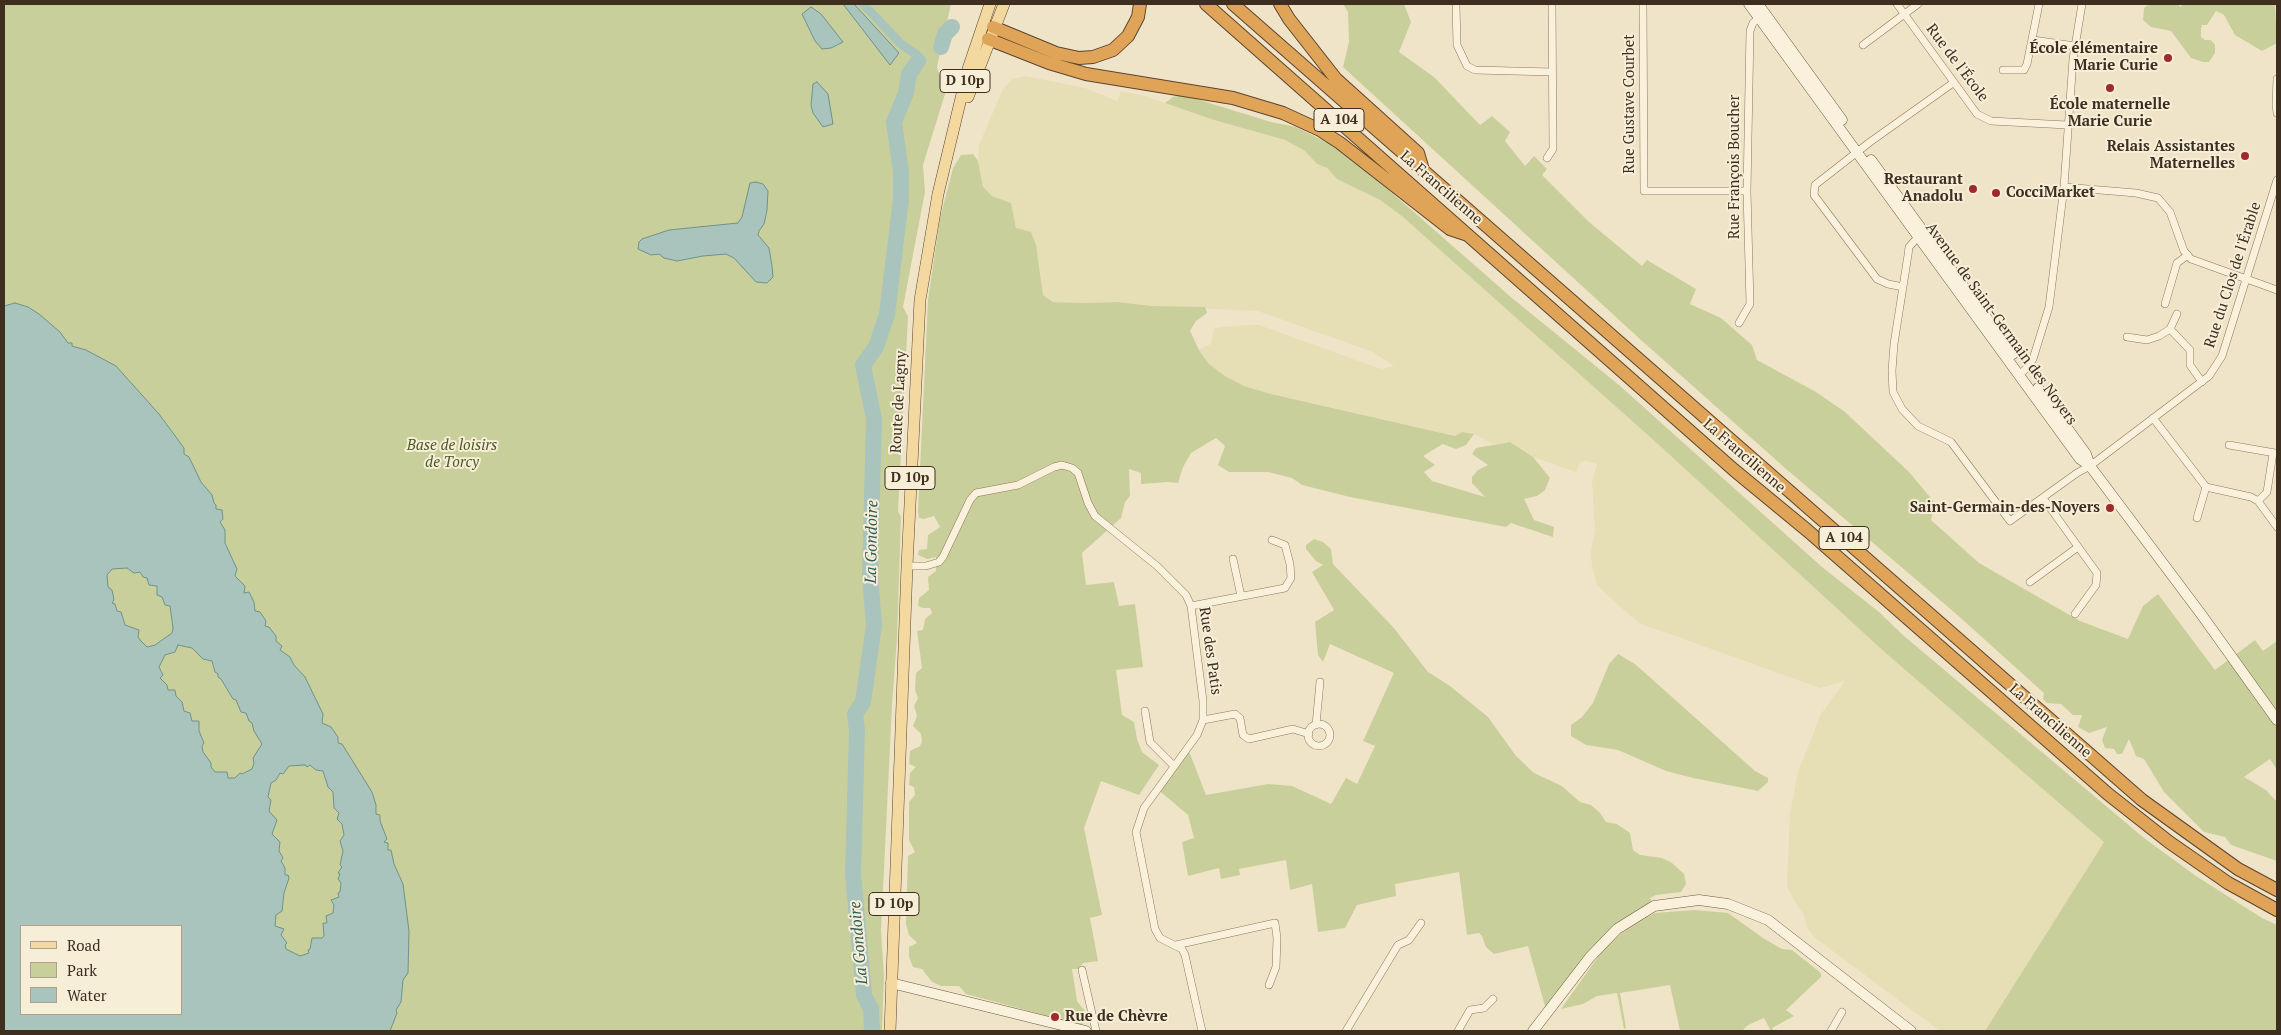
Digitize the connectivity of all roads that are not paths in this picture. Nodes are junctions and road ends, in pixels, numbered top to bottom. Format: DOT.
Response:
graph roads {
  1 [pos="990,4"];
  2 [pos="1004,4"];
  3 [pos="1140,4"];
  4 [pos="1206,4"];
  5 [pos="1233,4"];
  6 [pos="1280,4"];
  7 [pos="1456,4"];
  8 [pos="1552,4"];
  9 [pos="1643,4"];
  10 [pos="1749,4"];
  11 [pos="1758,4"];
  12 [pos="1897,4"];
  13 [pos="1918,4"];
  14 [pos="2039,4"];
  15 [pos="2082,4"];
  16 [pos="1904,14"];
  17 [pos="985,16"];
  18 [pos="1761,16"];
  19 [pos="994,27"];
  20 [pos="984,34"];
  21 [pos="2033,40"];
  22 [pos="1863,45"];
  23 [pos="2074,46"];
  24 [pos="2003,70"];
  25 [pos="1552,72"];
  26 [pos="2277,79"];
  27 [pos="1953,82"];
  28 [pos="2277,113"];
  29 [pos="2067,125"];
  30 [pos="1859,150"];
  31 [pos="1547,158"];
  32 [pos="1423,170"];
  33 [pos="2277,180"];
  34 [pos="2064,187"];
  35 [pos="1747,191"];
  36 [pos="1472,236"];
  37 [pos="1918,237"];
  38 [pos="2188,255"];
  39 [pos="2246,279"];
  40 [pos="1903,287"];
  41 [pos="2277,290"];
  42 [pos="2165,304"];
  43 [pos="2177,314"];
  44 [pos="1739,323"];
  45 [pos="2170,329"];
  46 [pos="2127,337"];
  47 [pos="2022,372"];
  48 [pos="2202,382"];
  49 [pos="2153,418"];
  50 [pos="2229,445"];
  51 [pos="2275,453"];
  52 [pos="2090,466"];
  53 [pos="2206,487"];
  54 [pos="2043,498"];
  55 [pos="2258,501"];
  56 [pos="2196,518"];
  57 [pos="2277,527"];
  58 [pos="1272,540"];
  59 [pos="2078,547"];
  60 [pos="1233,559"];
  61 [pos="907,566"];
  62 [pos="2030,582"];
  63 [pos="1241,596"];
  64 [pos="1191,606"];
  65 [pos="2075,614"];
  66 [pos="1320,682"];
  67 [pos="1145,711"];
  68 [pos="1203,720"];
  69 [pos="2277,720"];
  70 [pos="1316,725"];
  71 [pos="1309,734"];
  72 [pos="1174,765"];
  73 [pos="2277,890"];
  74 [pos="2277,910"];
  75 [pos="1421,923"];
  76 [pos="1176,945"];
  77 [pos="1082,970"];
  78 [pos="891,983"];
  79 [pos="1269,985"];
  80 [pos="1493,999"];
  81 [pos="1842,1012"];
  82 [pos="890,1031"];
  83 [pos="1086,1031"];
  84 [pos="1096,1031"];
  85 [pos="1202,1031"];
  86 [pos="1346,1031"];
  87 [pos="1458,1031"];
  88 [pos="1533,1031"];
  89 [pos="1830,1031"];
  90 [pos="1912,1031"];
  1 -- 17 [label="main road, D 10p"];
  2 -- 19 [label="main road, D 10p"];
  3 -- 19 [label="highway"];
  4 -- 36 [label="highway, La Francilienne / A 104"];
  5 -- 32 [label="highway, La Francilienne / A 104"];
  6 -- 32 [label="highway"];
  7 -- 25 [label="street"];
  8 -- 25 [label="street"];
  9 -- 35 [label="street, Rue Gustave Courbet"];
  10 -- 18 [label="main road, Avenue de Saint-Germain des Noyers"];
  11 -- 18 [label="main road, Avenue de Saint-Germain des Noyers"];
  12 -- 16 [label="street, Rue de l'École"];
  13 -- 16 [label="street"];
  14 -- 21 [label="street"];
  15 -- 23 [label="street"];
  16 -- 22 [label="street"];
  16 -- 27 [label="street, Rue de l'École"];
  17 -- 19 [label="main road"];
  17 -- 20 [label="main road, D 10p"];
  18 -- 30 [label="main road, Avenue de Saint-Germain des Noyers"];
  18 -- 35 [label="street, Rue François Boucher"];
  19 -- 20 [label="main road, D 10p"];
  20 -- 36 [label="highway"];
  20 -- 61 [label="main road, Route de Lagny / D 10p"];
  21 -- 23 [label="street"];
  21 -- 24 [label="street"];
  23 -- 29 [label="street"];
  25 -- 31 [label="street"];
  26 -- 28 [label="street"];
  27 -- 29 [label="street, Rue de l'École"];
  27 -- 30 [label="street"];
  29 -- 34 [label="street"];
  30 -- 37 [label="main road, Avenue de Saint-Germain des Noyers"];
  30 -- 40 [label="street"];
  30 -- 47 [label="main road, Avenue de Saint-Germain des Noyers"];
  32 -- 73 [label="highway, La Francilienne / A 104"];
  33 -- 39 [label="street, Rue du Clos de l'Érable"];
  34 -- 38 [label="street"];
  34 -- 47 [label="street"];
  35 -- 44 [label="street, Rue François Boucher"];
  36 -- 74 [label="highway, La Francilienne / A 104"];
  37 -- 40 [label="street"];
  37 -- 47 [label="main road, Avenue de Saint-Germain des Noyers"];
  38 -- 39 [label="street"];
  38 -- 42 [label="street"];
  39 -- 41 [label="street"];
  39 -- 48 [label="street, Rue du Clos de l'Érable"];
  40 -- 54 [label="street, Rue du Clos de l'Érable"];
  43 -- 45 [label="street"];
  45 -- 46 [label="street"];
  45 -- 48 [label="street"];
  47 -- 52 [label="main road, Avenue de Saint-Germain des Noyers"];
  48 -- 49 [label="street, Rue du Clos de l'Érable"];
  49 -- 52 [label="street, Rue du Clos de l'Érable"];
  49 -- 53 [label="street"];
  50 -- 51 [label="street"];
  51 -- 55 [label="street"];
  52 -- 54 [label="street, Rue du Clos de l'Érable"];
  52 -- 69 [label="main road, Avenue de Saint-Germain des Noyers"];
  53 -- 55 [label="street"];
  53 -- 56 [label="street"];
  54 -- 59 [label="street"];
  55 -- 57 [label="street"];
  58 -- 63 [label="street"];
  59 -- 62 [label="street"];
  59 -- 65 [label="street"];
  60 -- 63 [label="street"];
  61 -- 64 [label="street, Rue des Patis"];
  61 -- 78 [label="main road, Route de Lagny / D 10p"];
  63 -- 64 [label="street"];
  64 -- 68 [label="street, Rue des Patis"];
  66 -- 70 [label="street"];
  67 -- 72 [label="street"];
  68 -- 71 [label="street"];
  68 -- 72 [label="street"];
  70 -- 71 [label="street"];
  70 -- 71 [label="street"];
  72 -- 76 [label="street"];
  75 -- 86 [label="street"];
  76 -- 79 [label="street"];
  76 -- 85 [label="street"];
  77 -- 84 [label="street"];
  78 -- 82 [label="main road, D 10p"];
  78 -- 83 [label="main road"];
  80 -- 87 [label="street"];
  81 -- 89 [label="street"];
  88 -- 90 [label="main road"];
}
